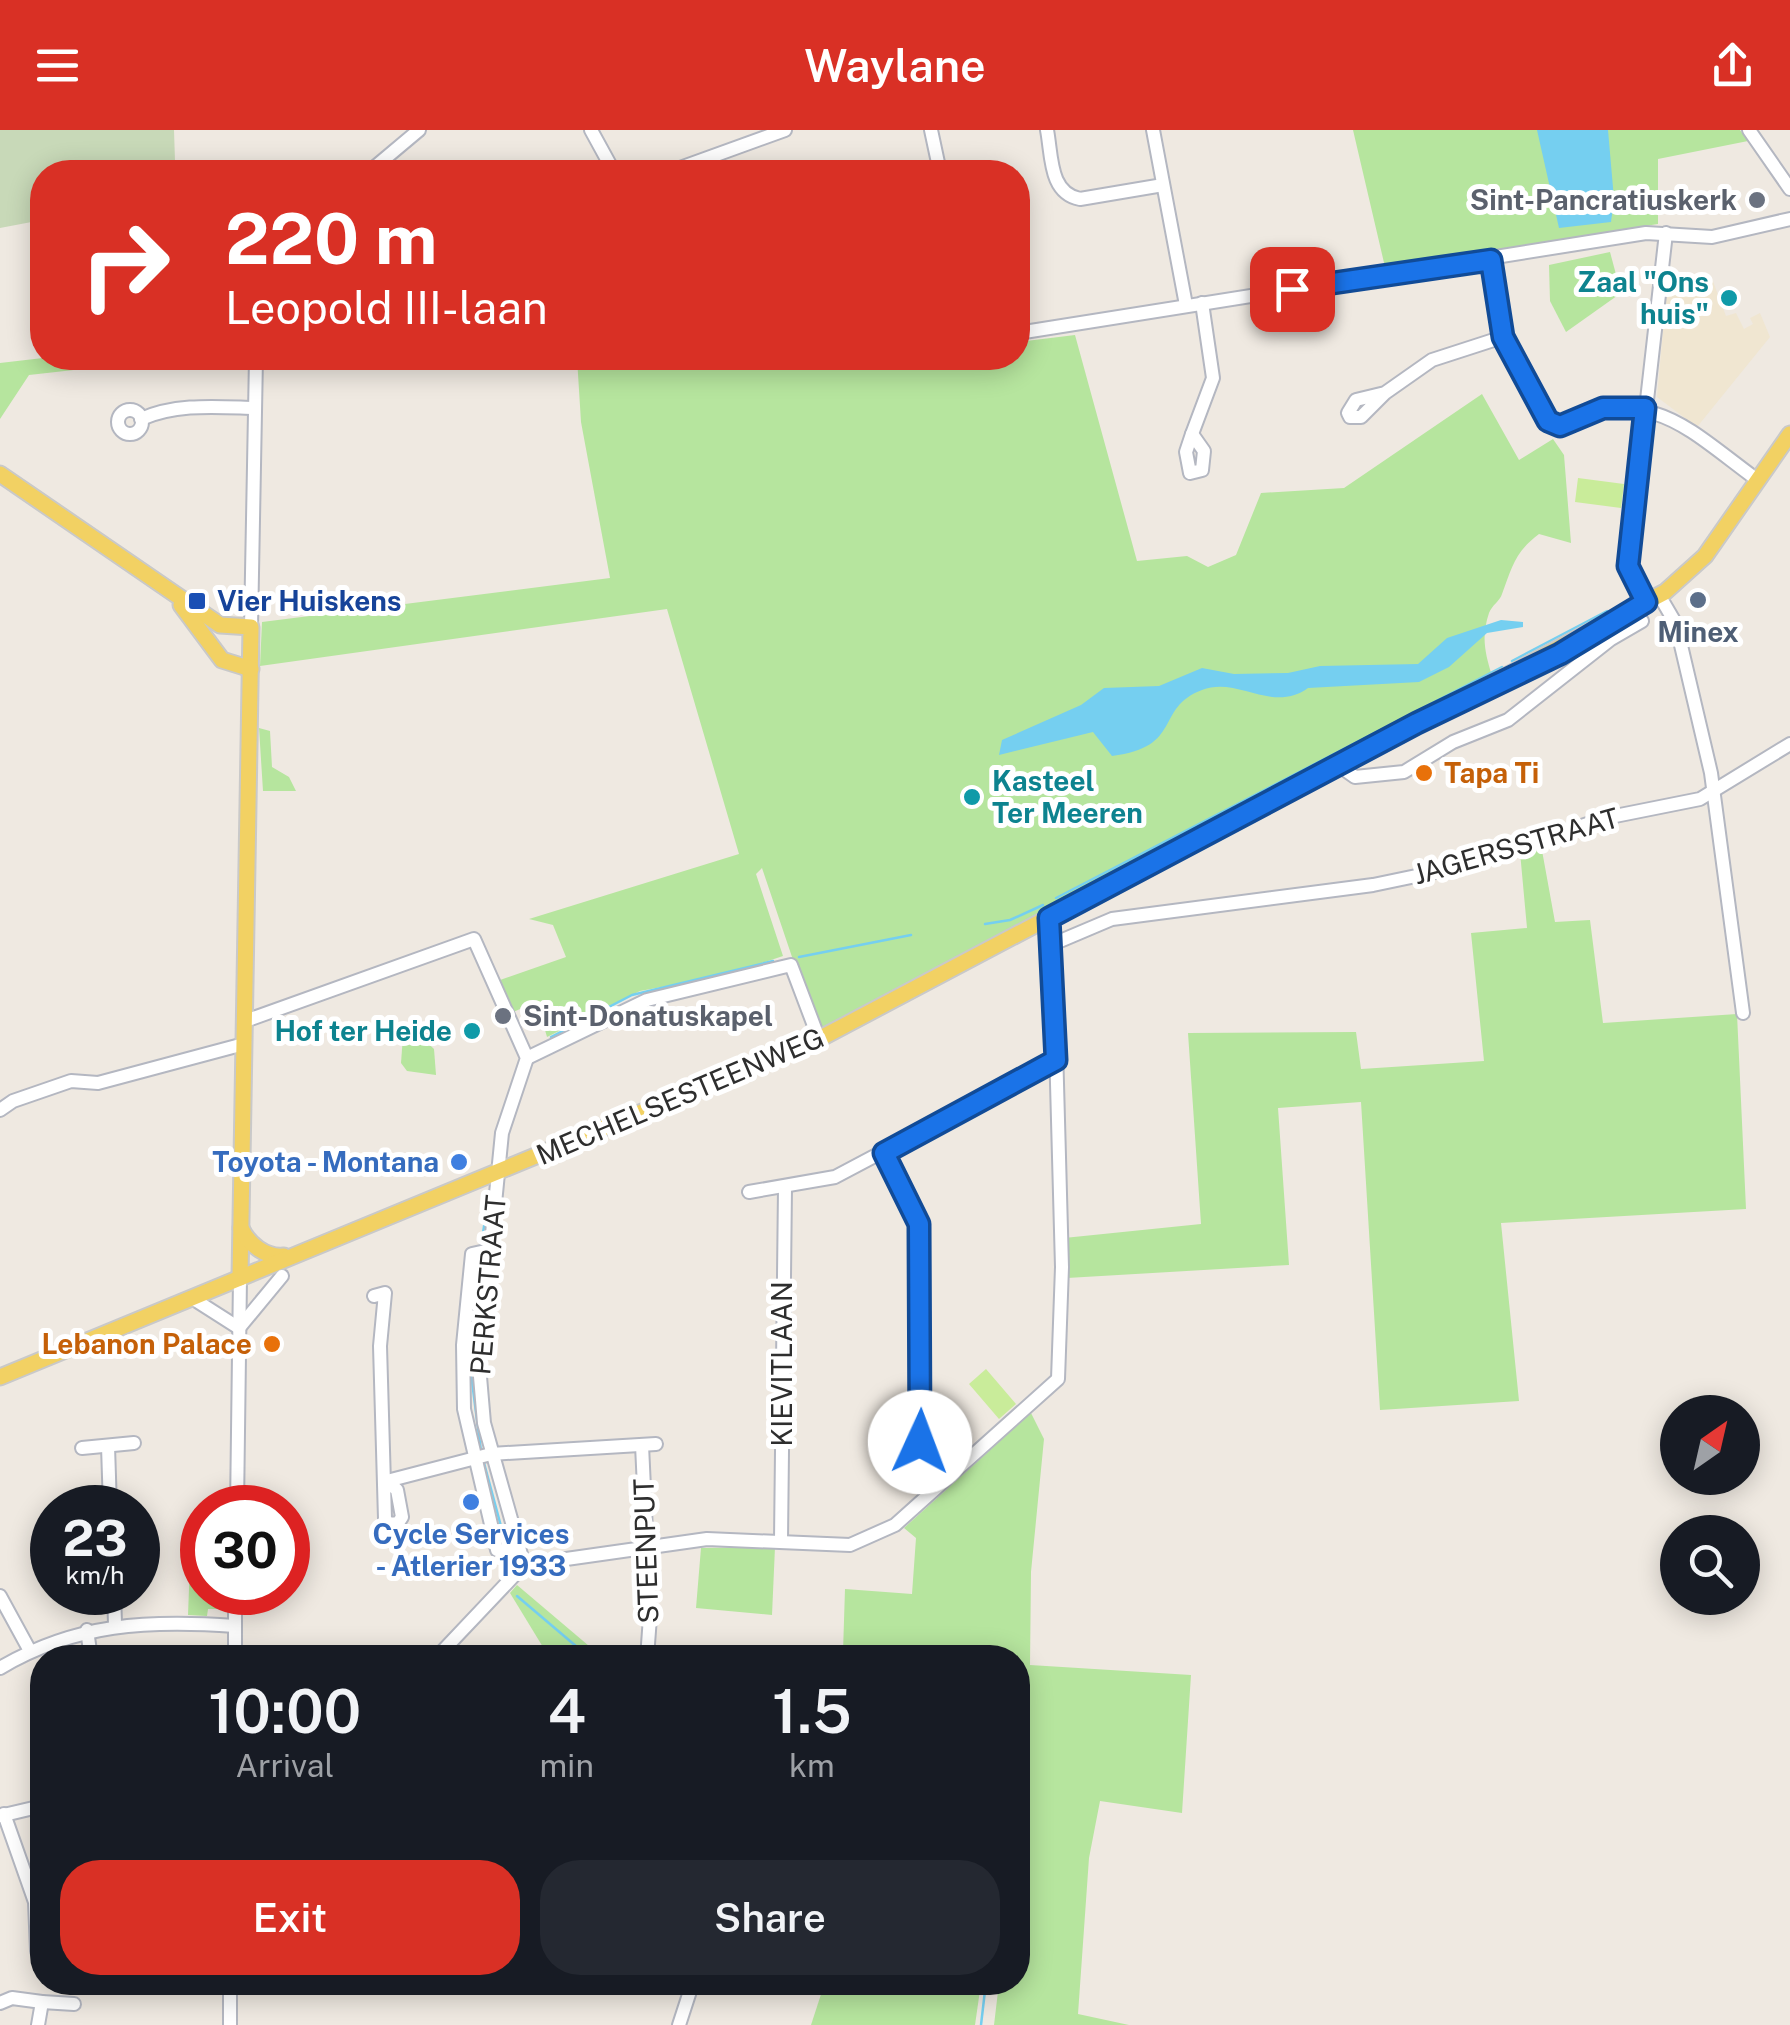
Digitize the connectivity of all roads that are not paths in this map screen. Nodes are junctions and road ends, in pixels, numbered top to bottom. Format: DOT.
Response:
graph roads {
  1 [pos="419,130"];
  2 [pos="591,130"];
  3 [pos="785,130"];
  4 [pos="931,130"];
  5 [pos="1047,130"];
  6 [pos="1153,130"];
  7 [pos="1749,130"];
  8 [pos="383,160"];
  9 [pos="607,160"];
  10 [pos="702,160"];
  11 [pos="937,160"];
  12 [pos="1163,185"];
  13 [pos="1790,188"];
  14 [pos="1790,219"];
  15 [pos="1666,233"];
  16 [pos="1491,260"];
  17 [pos="1202,303"];
  18 [pos="1186,305"];
  19 [pos="1030,331"];
  20 [pos="1503,337"];
  21 [pos="256,370"];
  22 [pos="1385,394"];
  23 [pos="255,408"];
  24 [pos="1645,408"];
  25 [pos="141,420"];
  26 [pos="1192,434"];
  27 [pos="1790,434"];
  28 [pos="1,476"];
  29 [pos="1756,479"];
  30 [pos="176,597"];
  31 [pos="1652,599"];
  32 [pos="1642,621"];
  33 [pos="251,627"];
  34 [pos="250,669"];
  35 [pos="1790,744"];
  36 [pos="1338,765"];
  37 [pos="1713,790"];
  38 [pos="1049,918"];
  39 [pos="1053,944"];
  40 [pos="1743,1013"];
  41 [pos="244,1021"];
  42 [pos="819,1039"];
  43 [pos="244,1044"];
  44 [pos="527,1058"];
  45 [pos="1056,1060"];
  46 [pos="0,1110"];
  47 [pos="884,1153"];
  48 [pos="498,1172"];
  49 [pos="785,1188"];
  50 [pos="749,1192"];
  51 [pos="241,1228"];
  52 [pos="490,1250"];
  53 [pos="298,1253"];
  54 [pos="282,1276"];
  55 [pos="240,1278"];
  56 [pos="374,1296"];
  57 [pos="192,1298"];
  58 [pos="239,1328"];
  59 [pos="0,1377"];
  60 [pos="134,1442"];
  61 [pos="108,1446"];
  62 [pos="82,1448"];
  63 [pos="491,1454"];
  64 [pos="473,1458"];
  65 [pos="946,1478"];
  66 [pos="109,1485"];
  67 [pos="236,1485"];
  68 [pos="781,1540"];
  69 [pos="648,1550"];
  70 [pos="517,1551"];
  71 [pos="524,1565"];
  72 [pos="0,1596"];
  73 [pos="115,1615"];
  74 [pos="235,1615"];
  75 [pos="116,1624"];
  76 [pos="235,1626"];
  77 [pos="87,1630"];
  78 [pos="46,1645"];
  79 [pos="89,1645"];
  80 [pos="234,1645"];
  81 [pos="448,1645"];
  82 [pos="647,1645"];
  83 [pos="30,1651"];
  84 [pos="0,1668"];
  85 [pos="30,1809"];
  86 [pos="2,1815"];
  87 [pos="30,1889"];
  88 [pos="230,1995"];
  89 [pos="688,1995"];
  90 [pos="42,2002"];
  91 [pos="0,2004"];
  92 [pos="74,2004"];
  93 [pos="38,2025"];
  94 [pos="230,2025"];
  95 [pos="678,2025"];
  1 -- 8 [label="street"];
  2 -- 9 [label="street"];
  3 -- 10 [label="street"];
  4 -- 11 [label="street"];
  5 -- 12 [label="street"];
  6 -- 12 [label="street"];
  7 -- 13 [label="street"];
  12 -- 18 [label="street"];
  14 -- 15 [label="street"];
  15 -- 16 [label="street"];
  15 -- 24 [label="street"];
  16 -- 17 [label="street"];
  16 -- 20 [label="street"];
  17 -- 18 [label="street"];
  17 -- 26 [label="street"];
  18 -- 19 [label="street"];
  20 -- 22 [label="street"];
  20 -- 24 [label="street"];
  21 -- 23 [label="street"];
  23 -- 25 [label="street"];
  23 -- 33 [label="street"];
  24 -- 29 [label="street"];
  24 -- 31 [label="street"];
  27 -- 29 [label="main road, MECHELSESTEENWEG"];
  28 -- 30 [label="main road"];
  29 -- 31 [label="main road, MECHELSESTEENWEG"];
  30 -- 33 [label="main road"];
  30 -- 34 [label="main road"];
  31 -- 36 [label="main road, MECHELSESTEENWEG"];
  31 -- 37 [label="street"];
  32 -- 36 [label="street"];
  33 -- 34 [label="main road"];
  34 -- 41 [label="main road"];
  35 -- 37 [label="street, JAGERSSTRAAT"];
  36 -- 38 [label="main road, MECHELSESTEENWEG"];
  37 -- 39 [label="street, JAGERSSTRAAT"];
  37 -- 40 [label="street"];
  38 -- 39 [label="street"];
  38 -- 42 [label="main road, MECHELSESTEENWEG"];
  39 -- 45 [label="street"];
  41 -- 43 [label="main road"];
  41 -- 44 [label="street"];
  42 -- 44 [label="street"];
  42 -- 48 [label="main road, MECHELSESTEENWEG"];
  43 -- 46 [label="street"];
  43 -- 51 [label="main road"];
  44 -- 48 [label="street, PERKSTRAAT"];
  45 -- 47 [label="street"];
  45 -- 65 [label="street"];
  47 -- 49 [label="street"];
  47 -- 65 [label="street"];
  48 -- 52 [label="street, PERKSTRAAT"];
  48 -- 53 [label="main road, MECHELSESTEENWEG"];
  49 -- 50 [label="street"];
  49 -- 68 [label="street, KIEVITLAAN"];
  51 -- 53 [label="main road"];
  51 -- 55 [label="main road"];
  52 -- 63 [label="street, PERKSTRAAT"];
  52 -- 64 [label="street"];
  53 -- 55 [label="main road, MECHELSESTEENWEG"];
  54 -- 58 [label="street"];
  55 -- 57 [label="main road, MECHELSESTEENWEG"];
  55 -- 58 [label="street"];
  56 -- 64 [label="street, STEENPUT"];
  57 -- 58 [label="street"];
  57 -- 59 [label="main road, MECHELSESTEENWEG"];
  58 -- 67 [label="street"];
  60 -- 61 [label="street"];
  61 -- 62 [label="street"];
  61 -- 66 [label="street"];
  63 -- 64 [label="street, STEENPUT"];
  63 -- 69 [label="street, STEENPUT"];
  63 -- 70 [label="street, PERKSTRAAT"];
  64 -- 70 [label="street"];
  65 -- 68 [label="street"];
  68 -- 69 [label="street"];
  69 -- 71 [label="street"];
  69 -- 82 [label="street, STEENPUT"];
  70 -- 71 [label="street, PERKSTRAAT"];
  71 -- 81 [label="street"];
  72 -- 83 [label="street"];
  73 -- 75 [label="street"];
  74 -- 76 [label="street"];
  75 -- 76 [label="street"];
  75 -- 77 [label="street"];
  76 -- 80 [label="street"];
  77 -- 78 [label="street"];
  77 -- 79 [label="street"];
  83 -- 84 [label="street"];
  85 -- 86 [label="street"];
  86 -- 87 [label="street"];
  88 -- 94 [label="street"];
  89 -- 95 [label="street"];
  90 -- 91 [label="street"];
  90 -- 92 [label="street"];
  90 -- 93 [label="street"];
}
